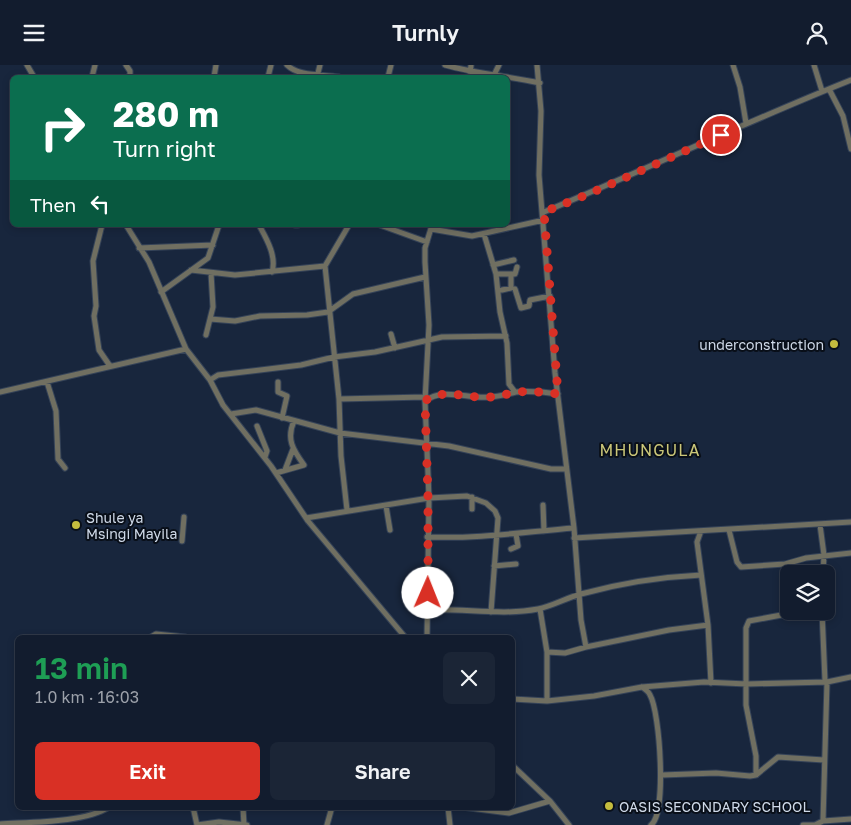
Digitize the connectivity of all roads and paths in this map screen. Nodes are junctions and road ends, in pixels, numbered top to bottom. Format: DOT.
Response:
graph roads {
  1 [pos="287,65"];
  2 [pos="445,65"];
  3 [pos="471,65"];
  4 [pos="538,65"];
  5 [pos="733,65"];
  6 [pos="814,65"];
  7 [pos="313,75"];
  8 [pos="470,75"];
  9 [pos="510,77"];
  10 [pos="851,80"];
  11 [pos="540,83"];
  12 [pos="829,89"];
  13 [pos="822,91"];
  14 [pos="746,123"];
  15 [pos="851,149"];
  16 [pos="544,212"];
  17 [pos="544,220"];
  18 [pos="101,227"];
  19 [pos="127,227"];
  20 [pos="218,227"];
  21 [pos="260,227"];
  22 [pos="348,227"];
  23 [pos="386,227"];
  24 [pos="432,227"];
  25 [pos="484,234"];
  26 [pos="427,242"];
  27 [pos="213,245"];
  28 [pos="139,248"];
  29 [pos="514,260"];
  30 [pos="493,265"];
  31 [pos="325,266"];
  32 [pos="517,267"];
  33 [pos="191,269"];
  34 [pos="272,272"];
  35 [pos="211,273"];
  36 [pos="496,274"];
  37 [pos="511,274"];
  38 [pos="424,277"];
  39 [pos="515,289"];
  40 [pos="502,290"];
  41 [pos="161,292"];
  42 [pos="550,296"];
  43 [pos="328,312"];
  44 [pos="210,319"];
  45 [pos="391,334"];
  46 [pos="206,335"];
  47 [pos="506,336"];
  48 [pos="428,340"];
  49 [pos="395,348"];
  50 [pos="186,349"];
  51 [pos="334,357"];
  52 [pos="110,366"];
  53 [pos="210,380"];
  54 [pos="47,381"];
  55 [pos="278,382"];
  56 [pos="0,392"];
  57 [pos="516,393"];
  58 [pos="558,394"];
  59 [pos="339,399"];
  60 [pos="425,399"];
  61 [pos="232,414"];
  62 [pos="282,418"];
  63 [pos="294,421"];
  64 [pos="257,426"];
  65 [pos="340,433"];
  66 [pos="427,443"];
  67 [pos="293,449"];
  68 [pos="264,457"];
  69 [pos="65,468"];
  70 [pos="566,469"];
  71 [pos="285,470"];
  72 [pos="276,473"];
  73 [pos="472,497"];
  74 [pos="428,498"];
  75 [pos="543,505"];
  76 [pos="386,506"];
  77 [pos="472,509"];
  78 [pos="347,510"];
  79 [pos="184,517"];
  80 [pos="306,518"];
  81 [pos="851,522"];
  82 [pos="820,525"];
  83 [pos="574,528"];
  84 [pos="390,530"];
  85 [pos="729,530"];
  86 [pos="544,531"];
  87 [pos="701,531"];
  88 [pos="516,534"];
  89 [pos="427,537"];
  90 [pos="498,537"];
  91 [pos="574,538"];
  92 [pos="182,541"];
  93 [pos="511,549"];
  94 [pos="851,553"];
  95 [pos="824,555"];
  96 [pos="516,563"];
  97 [pos="823,565"];
  98 [pos="494,566"];
  99 [pos="701,575"];
  100 [pos="579,594"];
  101 [pos="540,609"];
  102 [pos="428,610"];
  103 [pos="491,611"];
  104 [pos="780,615"];
  105 [pos="823,620"];
  106 [pos="708,625"];
  107 [pos="403,635"];
  108 [pos="427,635"];
  109 [pos="586,647"];
  110 [pos="548,652"];
  111 [pos="851,677"];
  112 [pos="826,682"];
  113 [pos="712,683"];
  114 [pos="747,684"];
  115 [pos="655,685"];
  116 [pos="642,687"];
  117 [pos="651,695"];
  118 [pos="515,699"];
  119 [pos="547,701"];
  120 [pos="824,760"];
  121 [pos="515,768"];
  122 [pos="662,775"];
  123 [pos="756,775"];
  124 [pos="550,801"];
  125 [pos="103,810"];
  126 [pos="194,810"];
  127 [pos="243,810"];
  128 [pos="331,810"];
  129 [pos="448,810"];
  130 [pos="486,810"];
  131 [pos="851,819"];
  132 [pos="823,821"];
  133 [pos="0,824"];
  134 [pos="655,824"];
  135 [pos="197,825"];
  136 [pos="245,825"];
  137 [pos="327,825"];
  138 [pos="450,825"];
  139 [pos="569,825"];
  140 [pos="803,825"];
  141 [pos="828,825"];
  1 -- 7 [label="street"];
  2 -- 8 [label="street"];
  3 -- 8 [label="street"];
  4 -- 11 [label="street"];
  5 -- 14 [label="street"];
  6 -- 13 [label="street"];
  9 -- 11 [label="street"];
  10 -- 12 [label="street"];
  11 -- 16 [label="street"];
  12 -- 13 [label="street"];
  12 -- 15 [label="street"];
  13 -- 14 [label="street"];
  14 -- 16 [label="street"];
  16 -- 17 [label="street"];
  17 -- 25 [label="street"];
  17 -- 42 [label="street"];
  18 -- 52 [label="street"];
  19 -- 28 [label="street"];
  20 -- 27 [label="street"];
  21 -- 34 [label="street"];
  22 -- 31 [label="street"];
  23 -- 26 [label="street"];
  24 -- 25 [label="street"];
  24 -- 26 [label="street"];
  25 -- 30 [label="street"];
  26 -- 38 [label="street"];
  27 -- 28 [label="street"];
  27 -- 33 [label="street"];
  28 -- 41 [label="street"];
  29 -- 30 [label="street"];
  30 -- 36 [label="street"];
  31 -- 34 [label="street"];
  31 -- 43 [label="street"];
  32 -- 37 [label="street"];
  33 -- 35 [label="street"];
  33 -- 41 [label="street"];
  34 -- 35 [label="street"];
  35 -- 44 [label="street"];
  36 -- 37 [label="street"];
  36 -- 47 [label="street"];
  37 -- 40 [label="street"];
  38 -- 43 [label="street"];
  38 -- 48 [label="street"];
  39 -- 42 [label="street"];
  41 -- 50 [label="street"];
  42 -- 58 [label="street"];
  43 -- 44 [label="street"];
  43 -- 51 [label="street"];
  44 -- 46 [label="street"];
  45 -- 49 [label="street"];
  47 -- 48 [label="street"];
  47 -- 57 [label="street"];
  48 -- 49 [label="street"];
  48 -- 60 [label="street"];
  49 -- 51 [label="street"];
  50 -- 52 [label="street"];
  50 -- 53 [label="street"];
  51 -- 53 [label="street"];
  51 -- 59 [label="street"];
  52 -- 54 [label="street"];
  53 -- 61 [label="street"];
  54 -- 56 [label="street"];
  54 -- 69 [label="street"];
  55 -- 62 [label="street"];
  57 -- 58 [label="street"];
  57 -- 60 [label="street"];
  58 -- 70 [label="street"];
  59 -- 60 [label="street"];
  59 -- 65 [label="street"];
  60 -- 66 [label="street"];
  61 -- 62 [label="street"];
  61 -- 68 [label="street"];
  62 -- 63 [label="street"];
  63 -- 65 [label="street"];
  63 -- 67 [label="street"];
  64 -- 68 [label="street"];
  65 -- 66 [label="street"];
  65 -- 78 [label="street"];
  66 -- 70 [label="street"];
  66 -- 74 [label="street"];
  67 -- 71 [label="street"];
  67 -- 71 [label="street"];
  68 -- 72 [label="street"];
  70 -- 83 [label="street"];
  71 -- 72 [label="street"];
  72 -- 80 [label="street"];
  73 -- 74 [label="street"];
  73 -- 77 [label="street"];
  73 -- 90 [label="street"];
  74 -- 76 [label="street"];
  74 -- 89 [label="street"];
  75 -- 86 [label="street"];
  76 -- 78 [label="street"];
  76 -- 84 [label="street"];
  78 -- 80 [label="street"];
  79 -- 92 [label="street"];
  80 -- 107 [label="street"];
  81 -- 82 [label="street"];
  82 -- 85 [label="street"];
  82 -- 95 [label="street"];
  83 -- 86 [label="street"];
  83 -- 91 [label="street"];
  85 -- 87 [label="street"];
  85 -- 95 [label="street"];
  86 -- 88 [label="street"];
  87 -- 91 [label="street"];
  87 -- 99 [label="street"];
  88 -- 90 [label="street"];
  88 -- 93 [label="street"];
  89 -- 90 [label="street"];
  89 -- 102 [label="street"];
  90 -- 98 [label="street"];
  91 -- 100 [label="street"];
  94 -- 95 [label="street"];
  95 -- 97 [label="street"];
  96 -- 98 [label="street"];
  98 -- 103 [label="street"];
  99 -- 100 [label="street"];
  99 -- 106 [label="street"];
  100 -- 101 [label="street"];
  100 -- 109 [label="street"];
  101 -- 103 [label="street"];
  101 -- 110 [label="street"];
  102 -- 103 [label="street"];
  102 -- 108 [label="street"];
  104 -- 114 [label="street"];
  105 -- 112 [label="street"];
  106 -- 109 [label="street"];
  106 -- 113 [label="street"];
  109 -- 110 [label="street"];
  110 -- 119 [label="street"];
  111 -- 112 [label="street"];
  112 -- 114 [label="street"];
  112 -- 120 [label="street"];
  113 -- 114 [label="street"];
  113 -- 115 [label="street"];
  114 -- 123 [label="street"];
  115 -- 116 [label="street"];
  115 -- 117 [label="street"];
  116 -- 117 [label="street"];
  116 -- 119 [label="street"];
  117 -- 122 [label="street"];
  118 -- 119 [label="street"];
  120 -- 123 [label="street"];
  120 -- 132 [label="street"];
  121 -- 124 [label="street"];
  122 -- 123 [label="street"];
  122 -- 134 [label="street"];
  124 -- 130 [label="street"];
  124 -- 139 [label="street"];
  125 -- 133 [label="street"];
  126 -- 135 [label="street"];
  127 -- 136 [label="street"];
  128 -- 137 [label="street"];
  129 -- 138 [label="street"];
  131 -- 132 [label="street"];
  132 -- 140 [label="street"];
  132 -- 141 [label="street"];
  135 -- 136 [label="street"];
}
